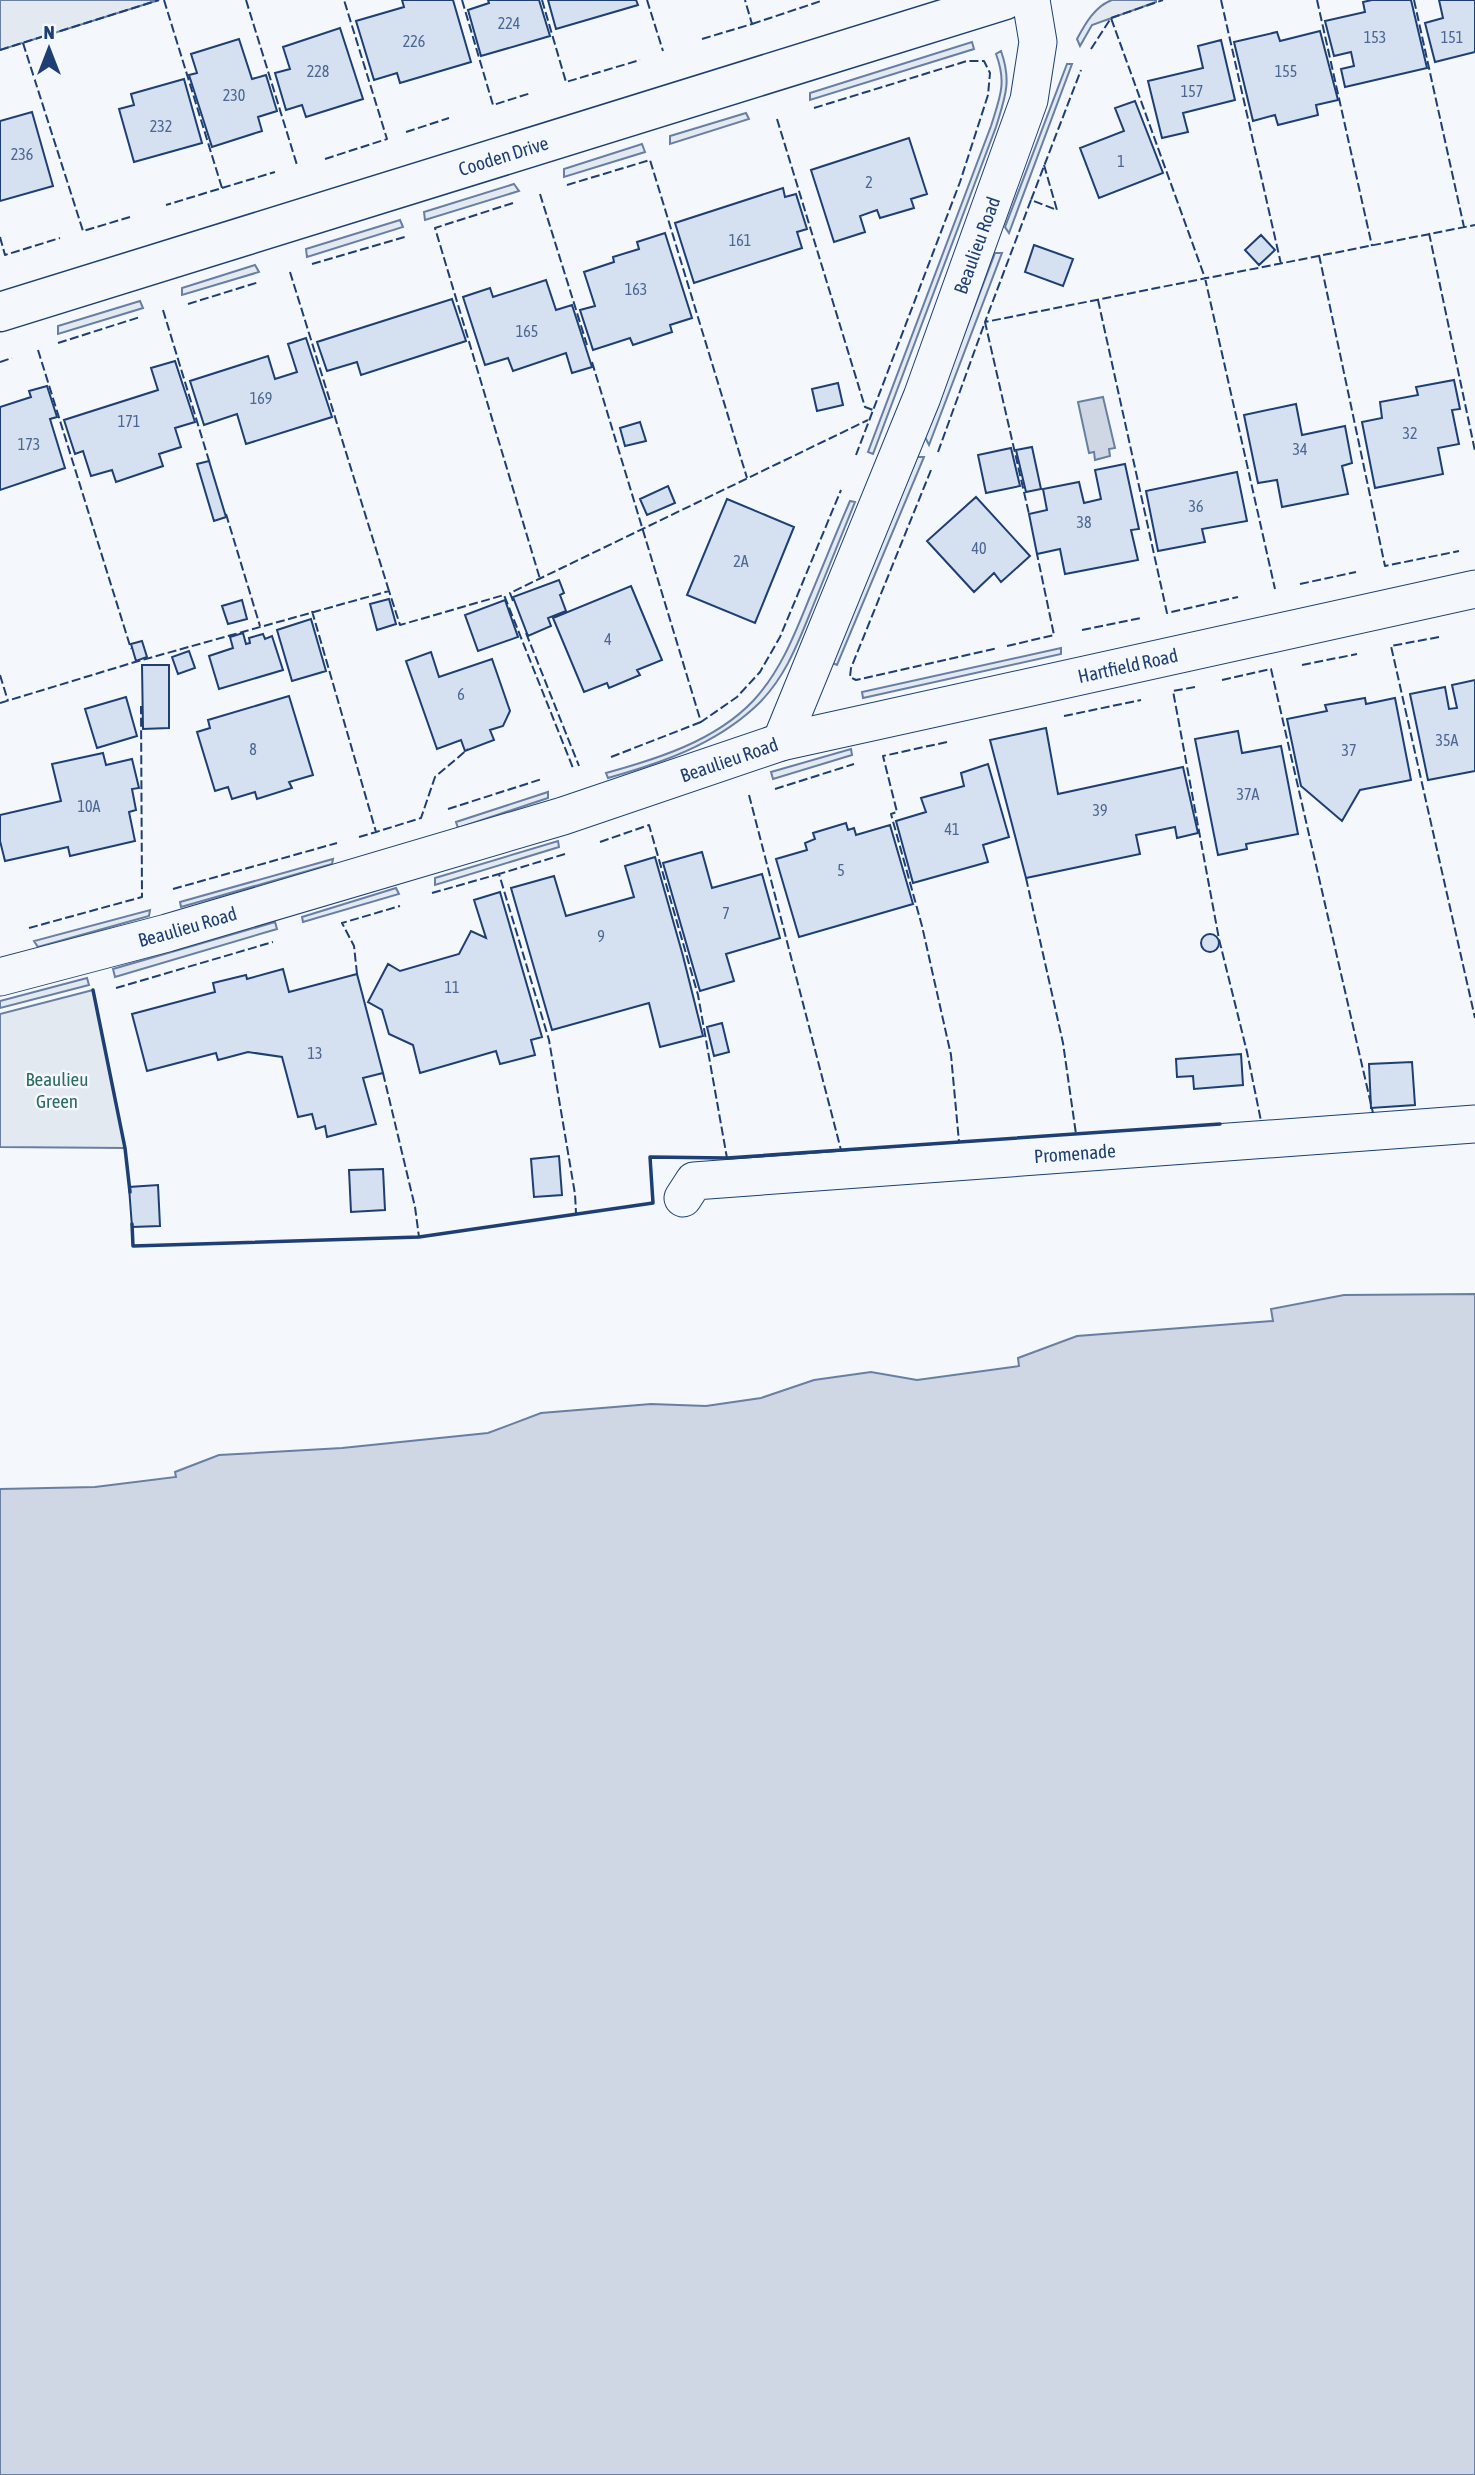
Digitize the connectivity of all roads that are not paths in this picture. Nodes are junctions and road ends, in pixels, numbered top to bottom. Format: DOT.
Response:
graph roads {
  1 [pos="1005,0"];
  2 [pos="1031,0"];
  3 [pos="0,312"];
  4 [pos="1475,589"];
  5 [pos="781,742"];
  6 [pos="0,977"];
  7 [pos="1475,1124"];
  8 [pos="684,1198"];
  1 -- 3 [label="main road, Cooden Drive"];
  2 -- 5 [label="street, Beaulieu Road"];
  4 -- 5 [label="street, Hartfield Road"];
  5 -- 6 [label="street, Beaulieu Road"];
  7 -- 8 [label="street, Promenade"];
}
